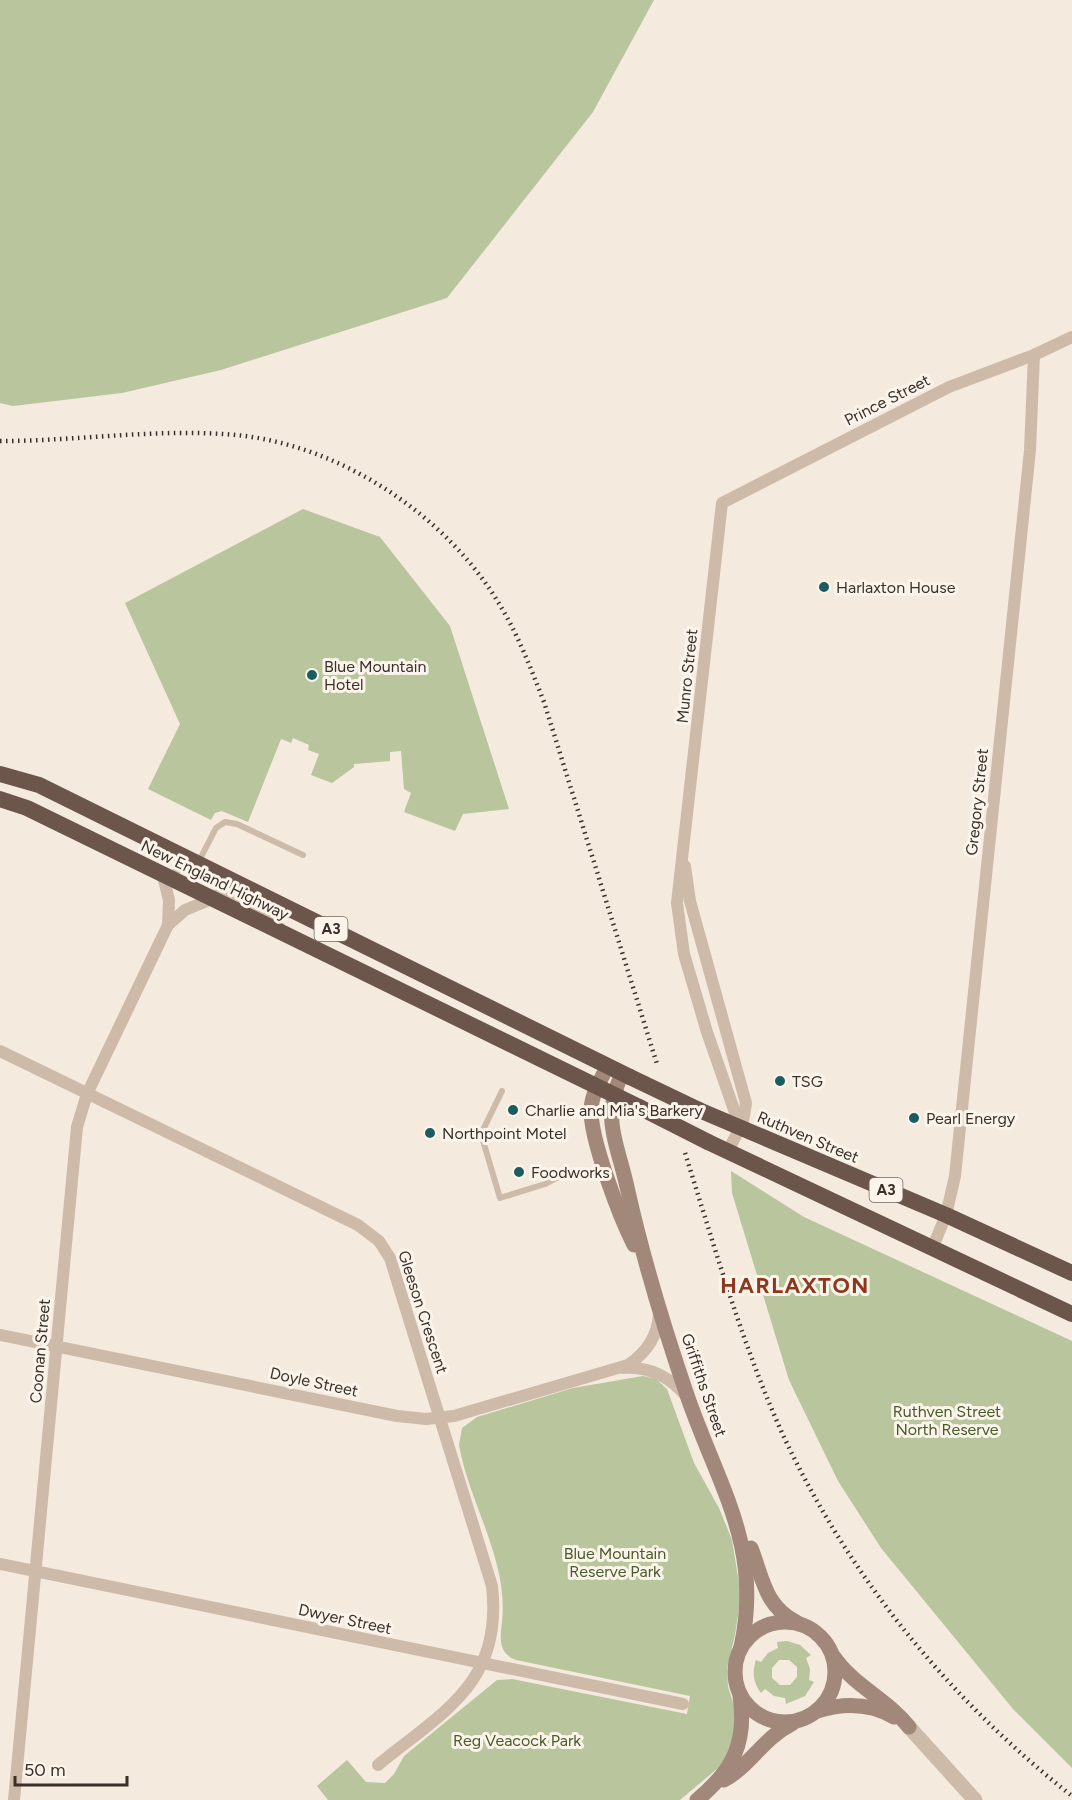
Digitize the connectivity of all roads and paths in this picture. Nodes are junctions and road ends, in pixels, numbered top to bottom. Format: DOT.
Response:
graph roads {
  1 [pos="1072,337"];
  2 [pos="1034,355"];
  3 [pos="722,503"];
  4 [pos="0,774"];
  5 [pos="0,799"];
  6 [pos="163,846"];
  7 [pos="684,853"];
  8 [pos="303,855"];
  9 [pos="198,864"];
  10 [pos="164,876"];
  11 [pos="212,899"];
  12 [pos="168,925"];
  13 [pos="300,942"];
  14 [pos="0,1051"];
  15 [pos="620,1072"];
  16 [pos="597,1087"];
  17 [pos="502,1091"];
  18 [pos="87,1094"];
  19 [pos="613,1095"];
  20 [pos="740,1127"];
  21 [pos="728,1151"];
  22 [pos="560,1176"];
  23 [pos="946,1215"];
  24 [pos="932,1249"];
  25 [pos="645,1267"];
  26 [pos="1072,1273"];
  27 [pos="659,1309"];
  28 [pos="1072,1314"];
  29 [pos="0,1335"];
  30 [pos="57,1346"];
  31 [pos="619,1368"];
  32 [pos="688,1398"];
  33 [pos="440,1418"];
  34 [pos="734,1514"];
  35 [pos="0,1564"];
  36 [pos="36,1571"];
  37 [pos="800,1624"];
  38 [pos="741,1647"];
  39 [pos="829,1649"];
  40 [pos="484,1665"];
  41 [pos="740,1696"];
  42 [pos="683,1704"];
  43 [pos="817,1711"];
  44 [pos="798,1721"];
  45 [pos="909,1727"];
  46 [pos="378,1766"];
  47 [pos="719,1782"];
  48 [pos="14,1800"];
  49 [pos="697,1800"];
  50 [pos="975,1800"];
  1 -- 2 [label="street, Prince Street"];
  2 -- 3 [label="street, Prince Street"];
  2 -- 23 [label="street, Gregory Street"];
  3 -- 7 [label="street, Munro Street"];
  4 -- 6 [label="highway, New England Highway / A3"];
  5 -- 10 [label="highway, New England Highway / A3"];
  6 -- 9 [label="highway, New England Highway / A3"];
  6 -- 10 [label="highway"];
  7 -- 20 [label="street, Munro Street"];
  7 -- 20 [label="street, Munro Street"];
  8 -- 9 [label="lane"];
  9 -- 10 [label="lane"];
  9 -- 13 [label="lane"];
  9 -- 15 [label="highway, New England Highway / A3"];
  10 -- 11 [label="highway, New England Highway / A3"];
  10 -- 12 [label="street, Coonan Street"];
  11 -- 12 [label="street, Coonan Street"];
  11 -- 13 [label="highway, New England Highway / A3"];
  12 -- 18 [label="street, Coonan Street"];
  13 -- 16 [label="highway, New England Highway / A3"];
  14 -- 18 [label="street, Gleeson Crescent"];
  15 -- 16 [label="main road, Griffiths Street"];
  15 -- 19 [label="main road, Griffiths Street"];
  15 -- 20 [label="highway, Ruthven Street / A3, bridge"];
  16 -- 19 [label="highway, New England Highway / A3"];
  16 -- 25 [label="main road, Griffiths Street"];
  17 -- 22 [label="lane"];
  18 -- 30 [label="street, Coonan Street"];
  18 -- 33 [label="street, Gleeson Crescent"];
  19 -- 21 [label="highway, New England Highway / A3, bridge"];
  19 -- 25 [label="main road, Griffiths Street"];
  20 -- 21 [label="street, Munro Street"];
  20 -- 23 [label="highway, Ruthven Street / A3"];
  21 -- 24 [label="highway, A3"];
  23 -- 24 [label="street, Gregory Street"];
  23 -- 26 [label="highway, Ruthven Street / A3"];
  24 -- 28 [label="highway, A3"];
  25 -- 27 [label="main road, Griffiths Street"];
  27 -- 31 [label="street, Doyle Street"];
  27 -- 32 [label="main road, Griffiths Street"];
  29 -- 30 [label="street, Doyle Street"];
  30 -- 33 [label="street, Doyle Street"];
  30 -- 36 [label="street, Coonan Street"];
  31 -- 32 [label="street, Doyle Street"];
  31 -- 33 [label="street, Doyle Street"];
  32 -- 34 [label="main road, Griffiths Street"];
  33 -- 40 [label="street, Gleeson Crescent"];
  34 -- 37 [label="main road, Griffiths Street"];
  34 -- 38 [label="main road, Griffiths Street"];
  35 -- 36 [label="street, Dwyer Street"];
  36 -- 40 [label="street, Dwyer Street"];
  36 -- 48 [label="street, Coonan Street"];
  37 -- 38 [label="main road"];
  37 -- 39 [label="main road"];
  38 -- 41 [label="main road"];
  39 -- 43 [label="main road"];
  39 -- 45 [label="main road"];
  40 -- 42 [label="street, Dwyer Street"];
  40 -- 46 [label="street"];
  41 -- 44 [label="main road"];
  41 -- 47 [label="main road"];
  43 -- 44 [label="main road"];
  43 -- 45 [label="main road"];
  44 -- 47 [label="main road"];
  45 -- 50 [label="street"];
  47 -- 49 [label="main road"];
}
